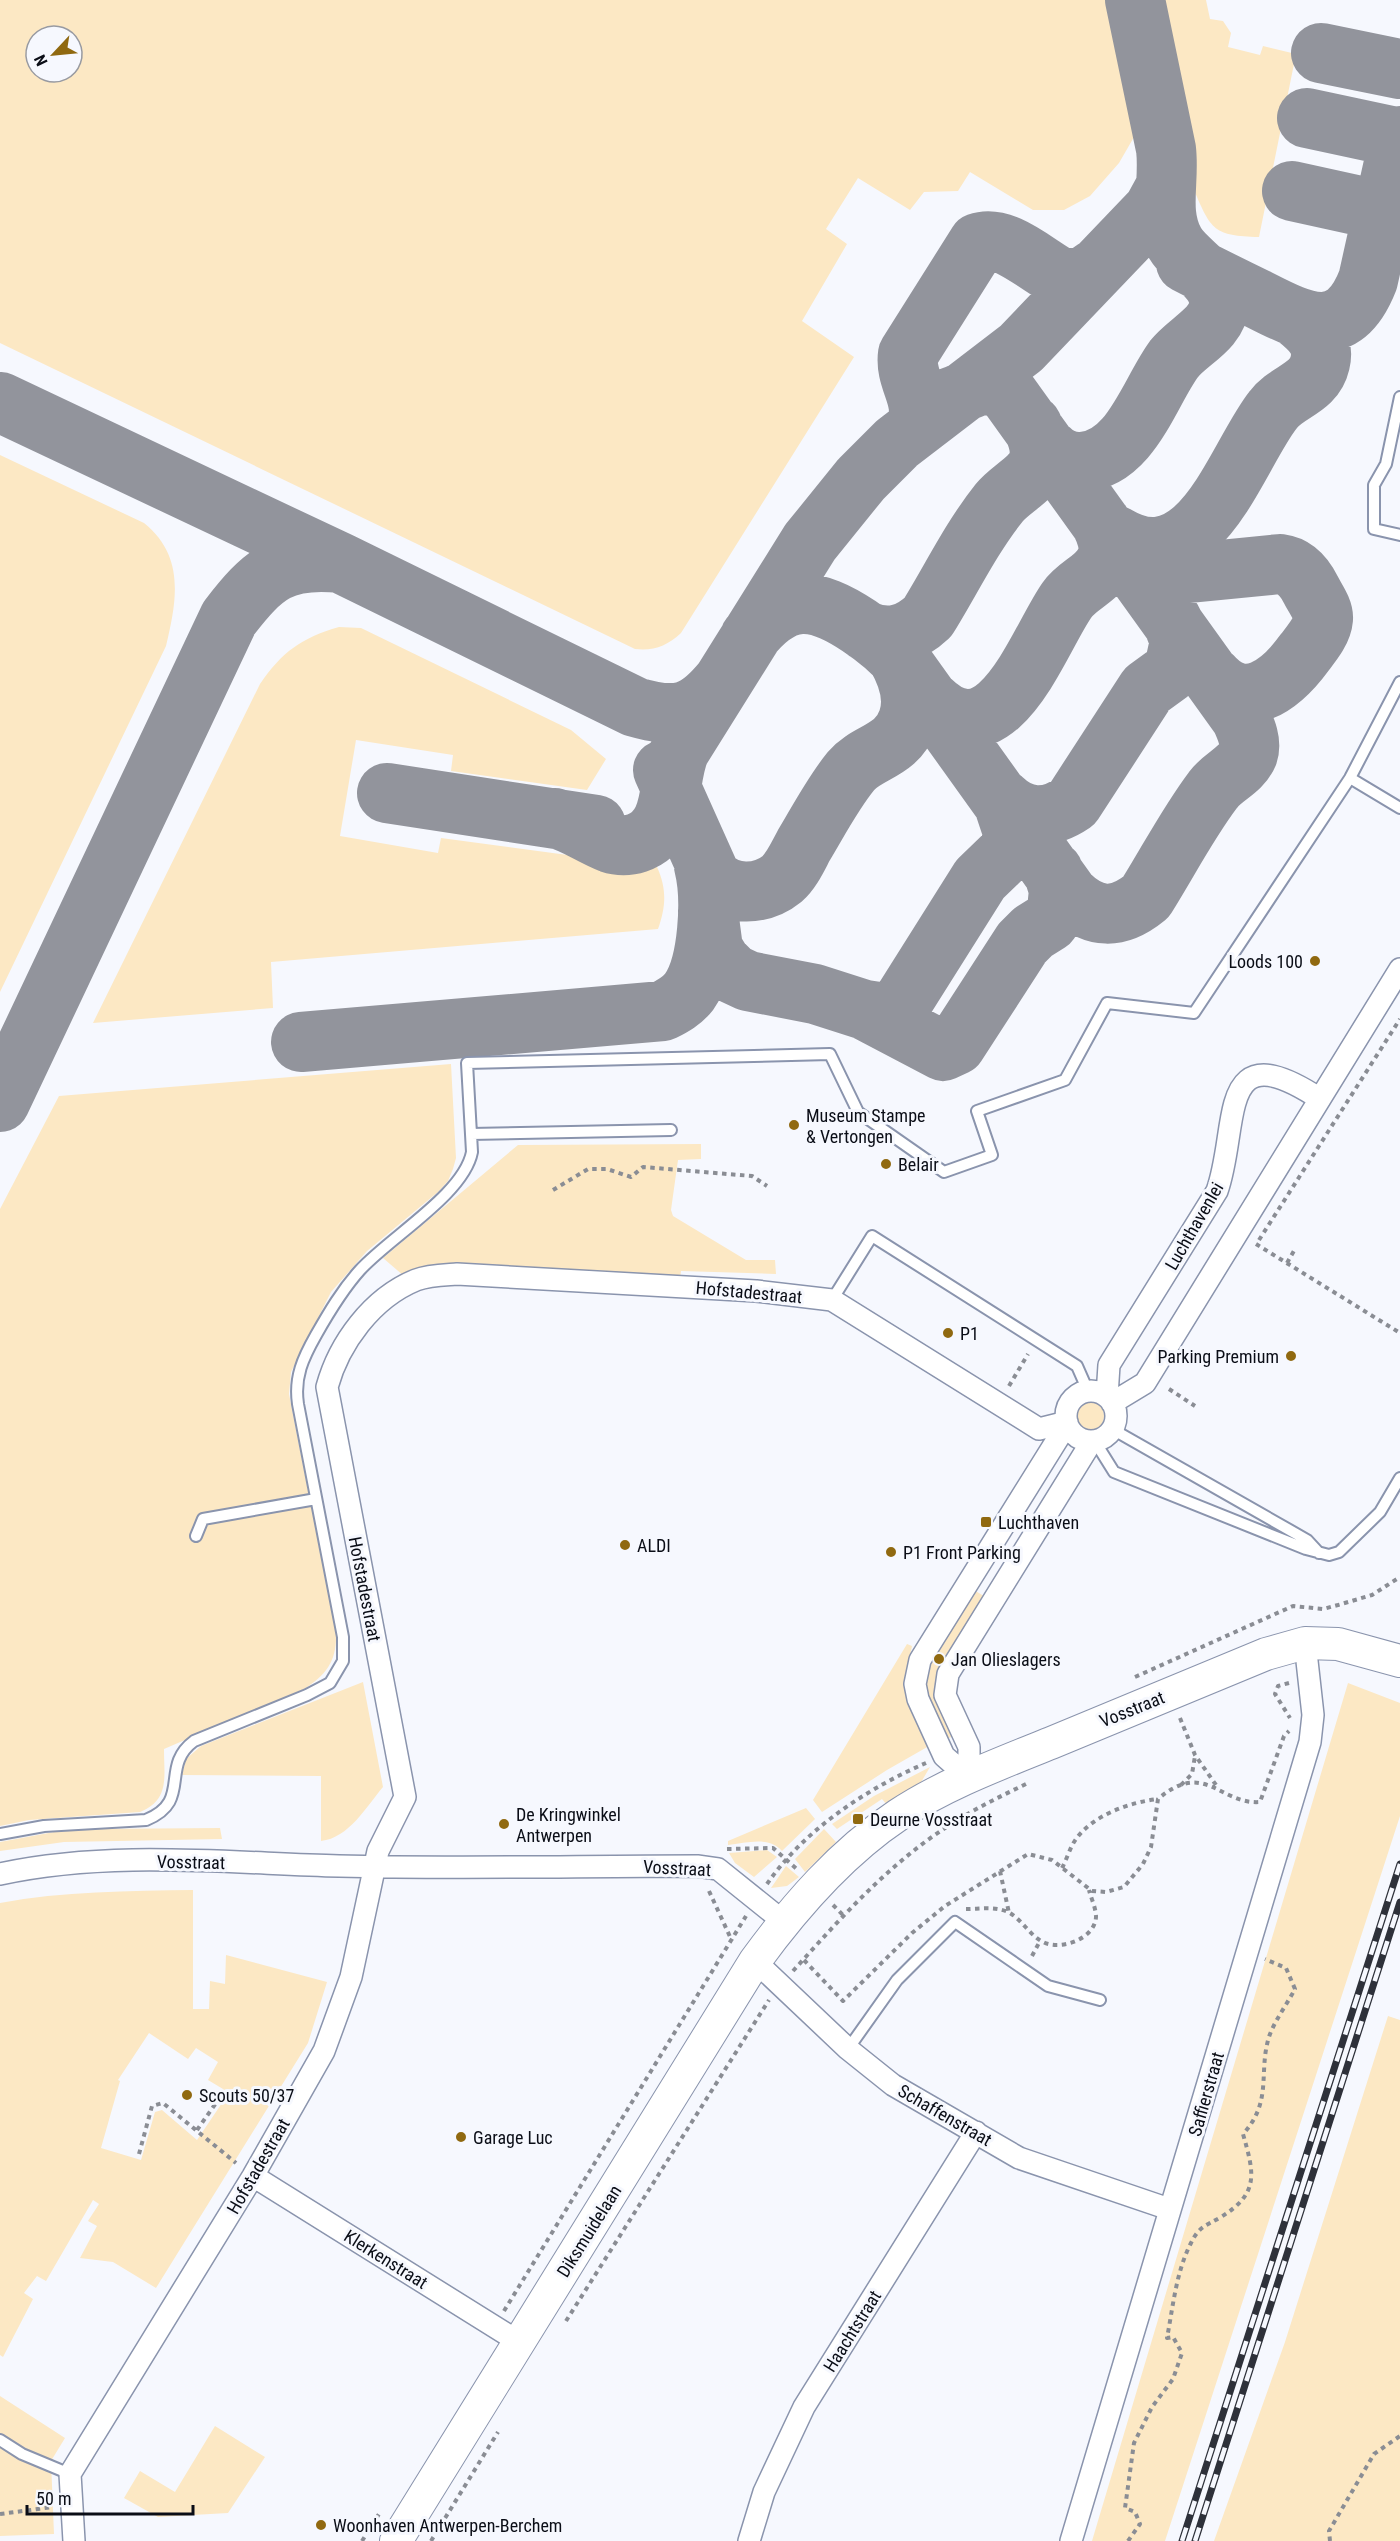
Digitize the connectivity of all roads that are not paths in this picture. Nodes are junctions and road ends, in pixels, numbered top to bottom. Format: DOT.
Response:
graph roads {
  1 [pos="1400,397"];
  2 [pos="1400,535"];
  3 [pos="1400,682"];
  4 [pos="1350,778"];
  5 [pos="1400,808"];
  6 [pos="1400,969"];
  7 [pos="1320,1099"];
  8 [pos="671,1130"];
  9 [pos="471,1134"];
  10 [pos="832,1300"];
  11 [pos="1102,1396"];
  12 [pos="1067,1423"];
  13 [pos="1100,1437"];
  14 [pos="1400,1478"];
  15 [pos="316,1499"];
  16 [pos="196,1536"];
  17 [pos="1319,1553"];
  18 [pos="977,1568"];
  19 [pos="1004,1584"];
  20 [pos="1305,1642"];
  21 [pos="1400,1661"];
  22 [pos="976,1791"];
  23 [pos="0,1834"];
  24 [pos="374,1867"];
  25 [pos="0,1874"];
  26 [pos="784,1922"];
  27 [pos="755,1961"];
  28 [pos="1100,2000"];
  29 [pos="848,2049"];
  30 [pos="976,2132"];
  31 [pos="253,2176"];
  32 [pos="1169,2209"];
  33 [pos="507,2334"];
  34 [pos="0,2440"];
  35 [pos="70,2474"];
  36 [pos="74,2541"];
  37 [pos="396,2541"];
  38 [pos="749,2541"];
  39 [pos="1071,2541"];
  1 -- 2 [label="lane"];
  3 -- 4 [label="lane"];
  4 -- 5 [label="lane"];
  4 -- 9 [label="lane"];
  6 -- 7 [label="street"];
  7 -- 11 [label="street"];
  7 -- 11 [label="street, Luchthavenlei"];
  8 -- 9 [label="lane"];
  9 -- 15 [label="lane"];
  10 -- 11 [label="lane"];
  10 -- 12 [label="street, Hofstadestraat"];
  10 -- 24 [label="street, Hofstadestraat"];
  11 -- 12 [label="street"];
  11 -- 13 [label="street, Luchthavenlei"];
  12 -- 13 [label="street"];
  12 -- 18 [label="street"];
  13 -- 17 [label="lane"];
  13 -- 17 [label="lane"];
  13 -- 19 [label="street"];
  14 -- 17 [label="lane"];
  15 -- 16 [label="lane"];
  15 -- 23 [label="lane"];
  18 -- 19 [label="street"];
  18 -- 22 [label="street"];
  19 -- 22 [label="street"];
  20 -- 21 [label="street, Vosstraat"];
  20 -- 22 [label="street, Vosstraat"];
  20 -- 32 [label="street, Saffierstraat"];
  22 -- 26 [label="street, Vosstraat"];
  24 -- 25 [label="street, Vosstraat"];
  24 -- 26 [label="street, Vosstraat"];
  24 -- 31 [label="street, Hofstadestraat"];
  26 -- 27 [label="street, Diksmuidelaan"];
  27 -- 29 [label="street, Schaffenstraat"];
  27 -- 33 [label="street, Diksmuidelaan"];
  28 -- 29 [label="lane"];
  29 -- 30 [label="street, Schaffenstraat"];
  30 -- 32 [label="street, Schaffenstraat"];
  30 -- 38 [label="street, Haachtstraat"];
  31 -- 33 [label="street, Klerkenstraat"];
  31 -- 35 [label="street, Hofstadestraat"];
  32 -- 39 [label="street, Saffierstraat"];
  33 -- 37 [label="street, Diksmuidelaan"];
  34 -- 35 [label="lane"];
  35 -- 36 [label="street"];
}
